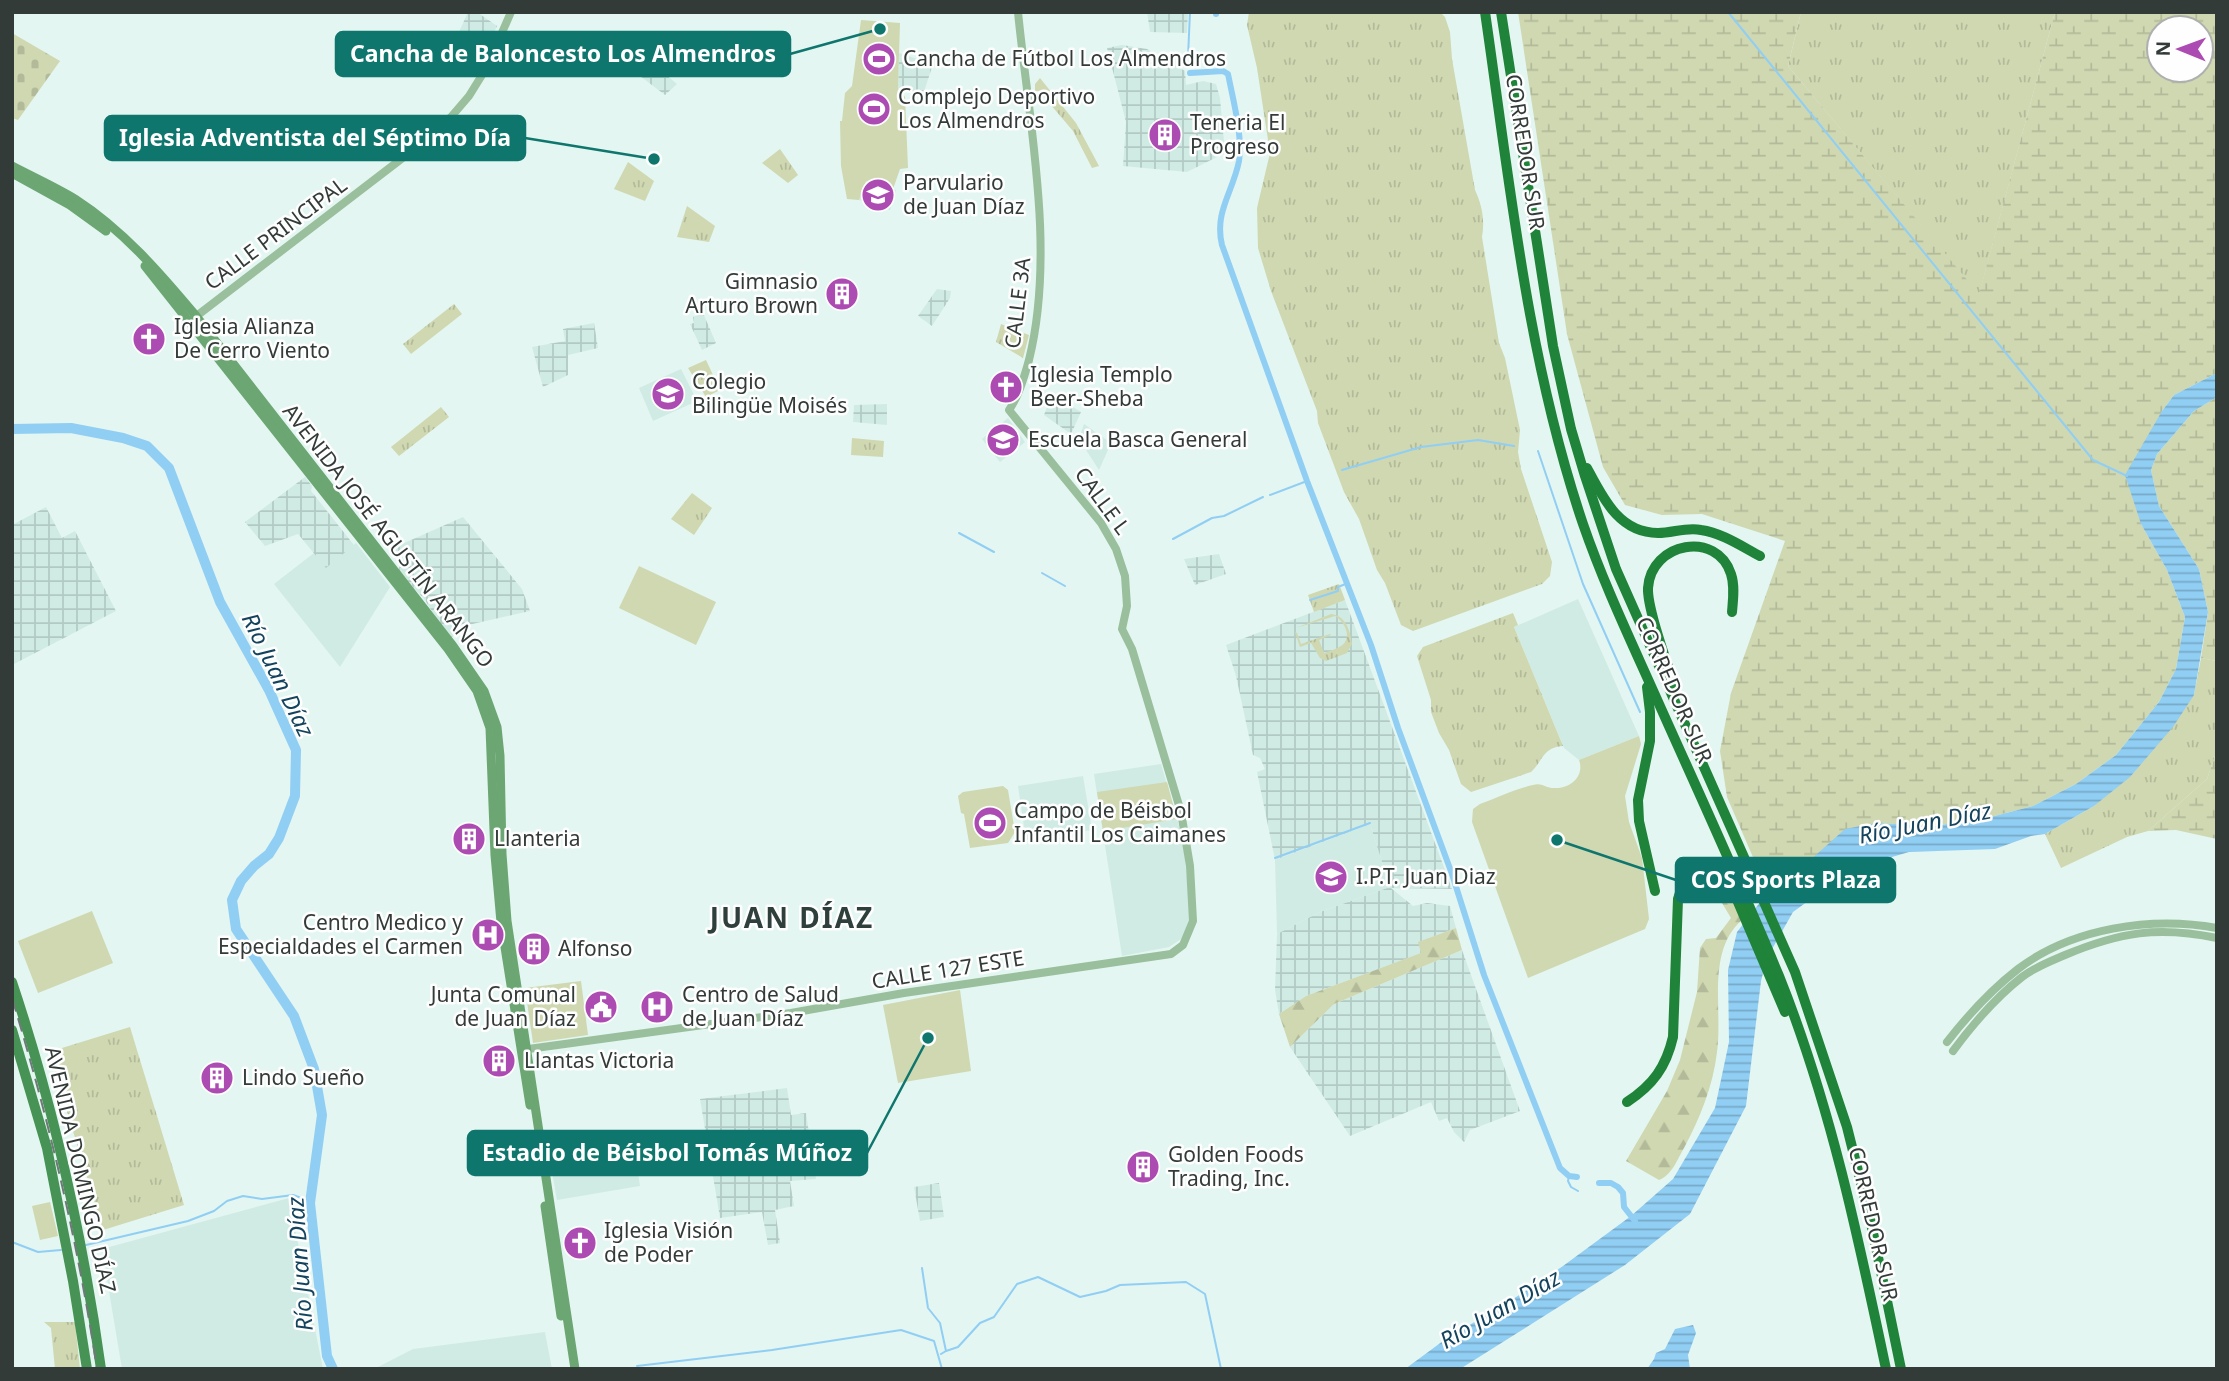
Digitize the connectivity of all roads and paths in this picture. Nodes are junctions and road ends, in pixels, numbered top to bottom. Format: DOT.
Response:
graph roads {
  1 [pos="511,12"];
  2 [pos="1018,12"];
  3 [pos="1485,12"];
  4 [pos="1502,12"];
  5 [pos="12,166"];
  6 [pos="12,173"];
  7 [pos="193,319"];
  8 [pos="1009,410"];
  9 [pos="1575,443"];
  10 [pos="1760,556"];
  11 [pos="1732,612"];
  12 [pos="1644,670"];
  13 [pos="1687,731"];
  14 [pos="1655,891"];
  15 [pos="1741,897"];
  16 [pos="2217,928"];
  17 [pos="2217,938"];
  18 [pos="1171,954"];
  19 [pos="12,982"];
  20 [pos="12,1030"];
  21 [pos="1947,1042"];
  22 [pos="524,1050"];
  23 [pos="1953,1051"];
  24 [pos="1627,1102"];
  25 [pos="98,1344"];
  26 [pos="86,1369"];
  27 [pos="102,1369"];
  28 [pos="109,1369"];
  29 [pos="569,1369"];
  30 [pos="575,1369"];
  31 [pos="1886,1369"];
  32 [pos="1901,1369"];
  1 -- 7 [label="street, CALLE PRINCIPAL"];
  2 -- 8 [label="street, CALLE 3A"];
  3 -- 12 [label="highway, CORREDOR SUR"];
  4 -- 9 [label="highway, CORREDOR SUR"];
  5 -- 7 [label="main road, AVENIDA JOSÉ AGUSTÍN ARANGO"];
  6 -- 7 [label="main road, AVENIDA JOSÉ AGUSTÍN ARANGO"];
  7 -- 22 [label="main road, AVENIDA JOSÉ AGUSTÍN ARANGO"];
  8 -- 18 [label="street, CALLE L"];
  9 -- 10 [label="highway"];
  9 -- 13 [label="highway, CORREDOR SUR"];
  11 -- 13 [label="highway"];
  12 -- 14 [label="highway"];
  12 -- 15 [label="highway, CORREDOR SUR"];
  13 -- 32 [label="highway, CORREDOR SUR"];
  15 -- 24 [label="highway"];
  15 -- 31 [label="highway, CORREDOR SUR"];
  16 -- 21 [label="street"];
  17 -- 23 [label="street"];
  18 -- 22 [label="street, CALLE 127 ESTE"];
  19 -- 25 [label="main road, AVENIDA DOMINGO DÍAZ"];
  20 -- 26 [label="main road, AVENIDA DOMINGO DÍAZ"];
  22 -- 29 [label="main road, AVENIDA JOSÉ AGUSTÍN ARANGO"];
  22 -- 30 [label="main road, AVENIDA JOSÉ AGUSTÍN ARANGO"];
  25 -- 27 [label="main road, AVENIDA DOMINGO DÍAZ"];
  25 -- 28 [label="main road"];
}
